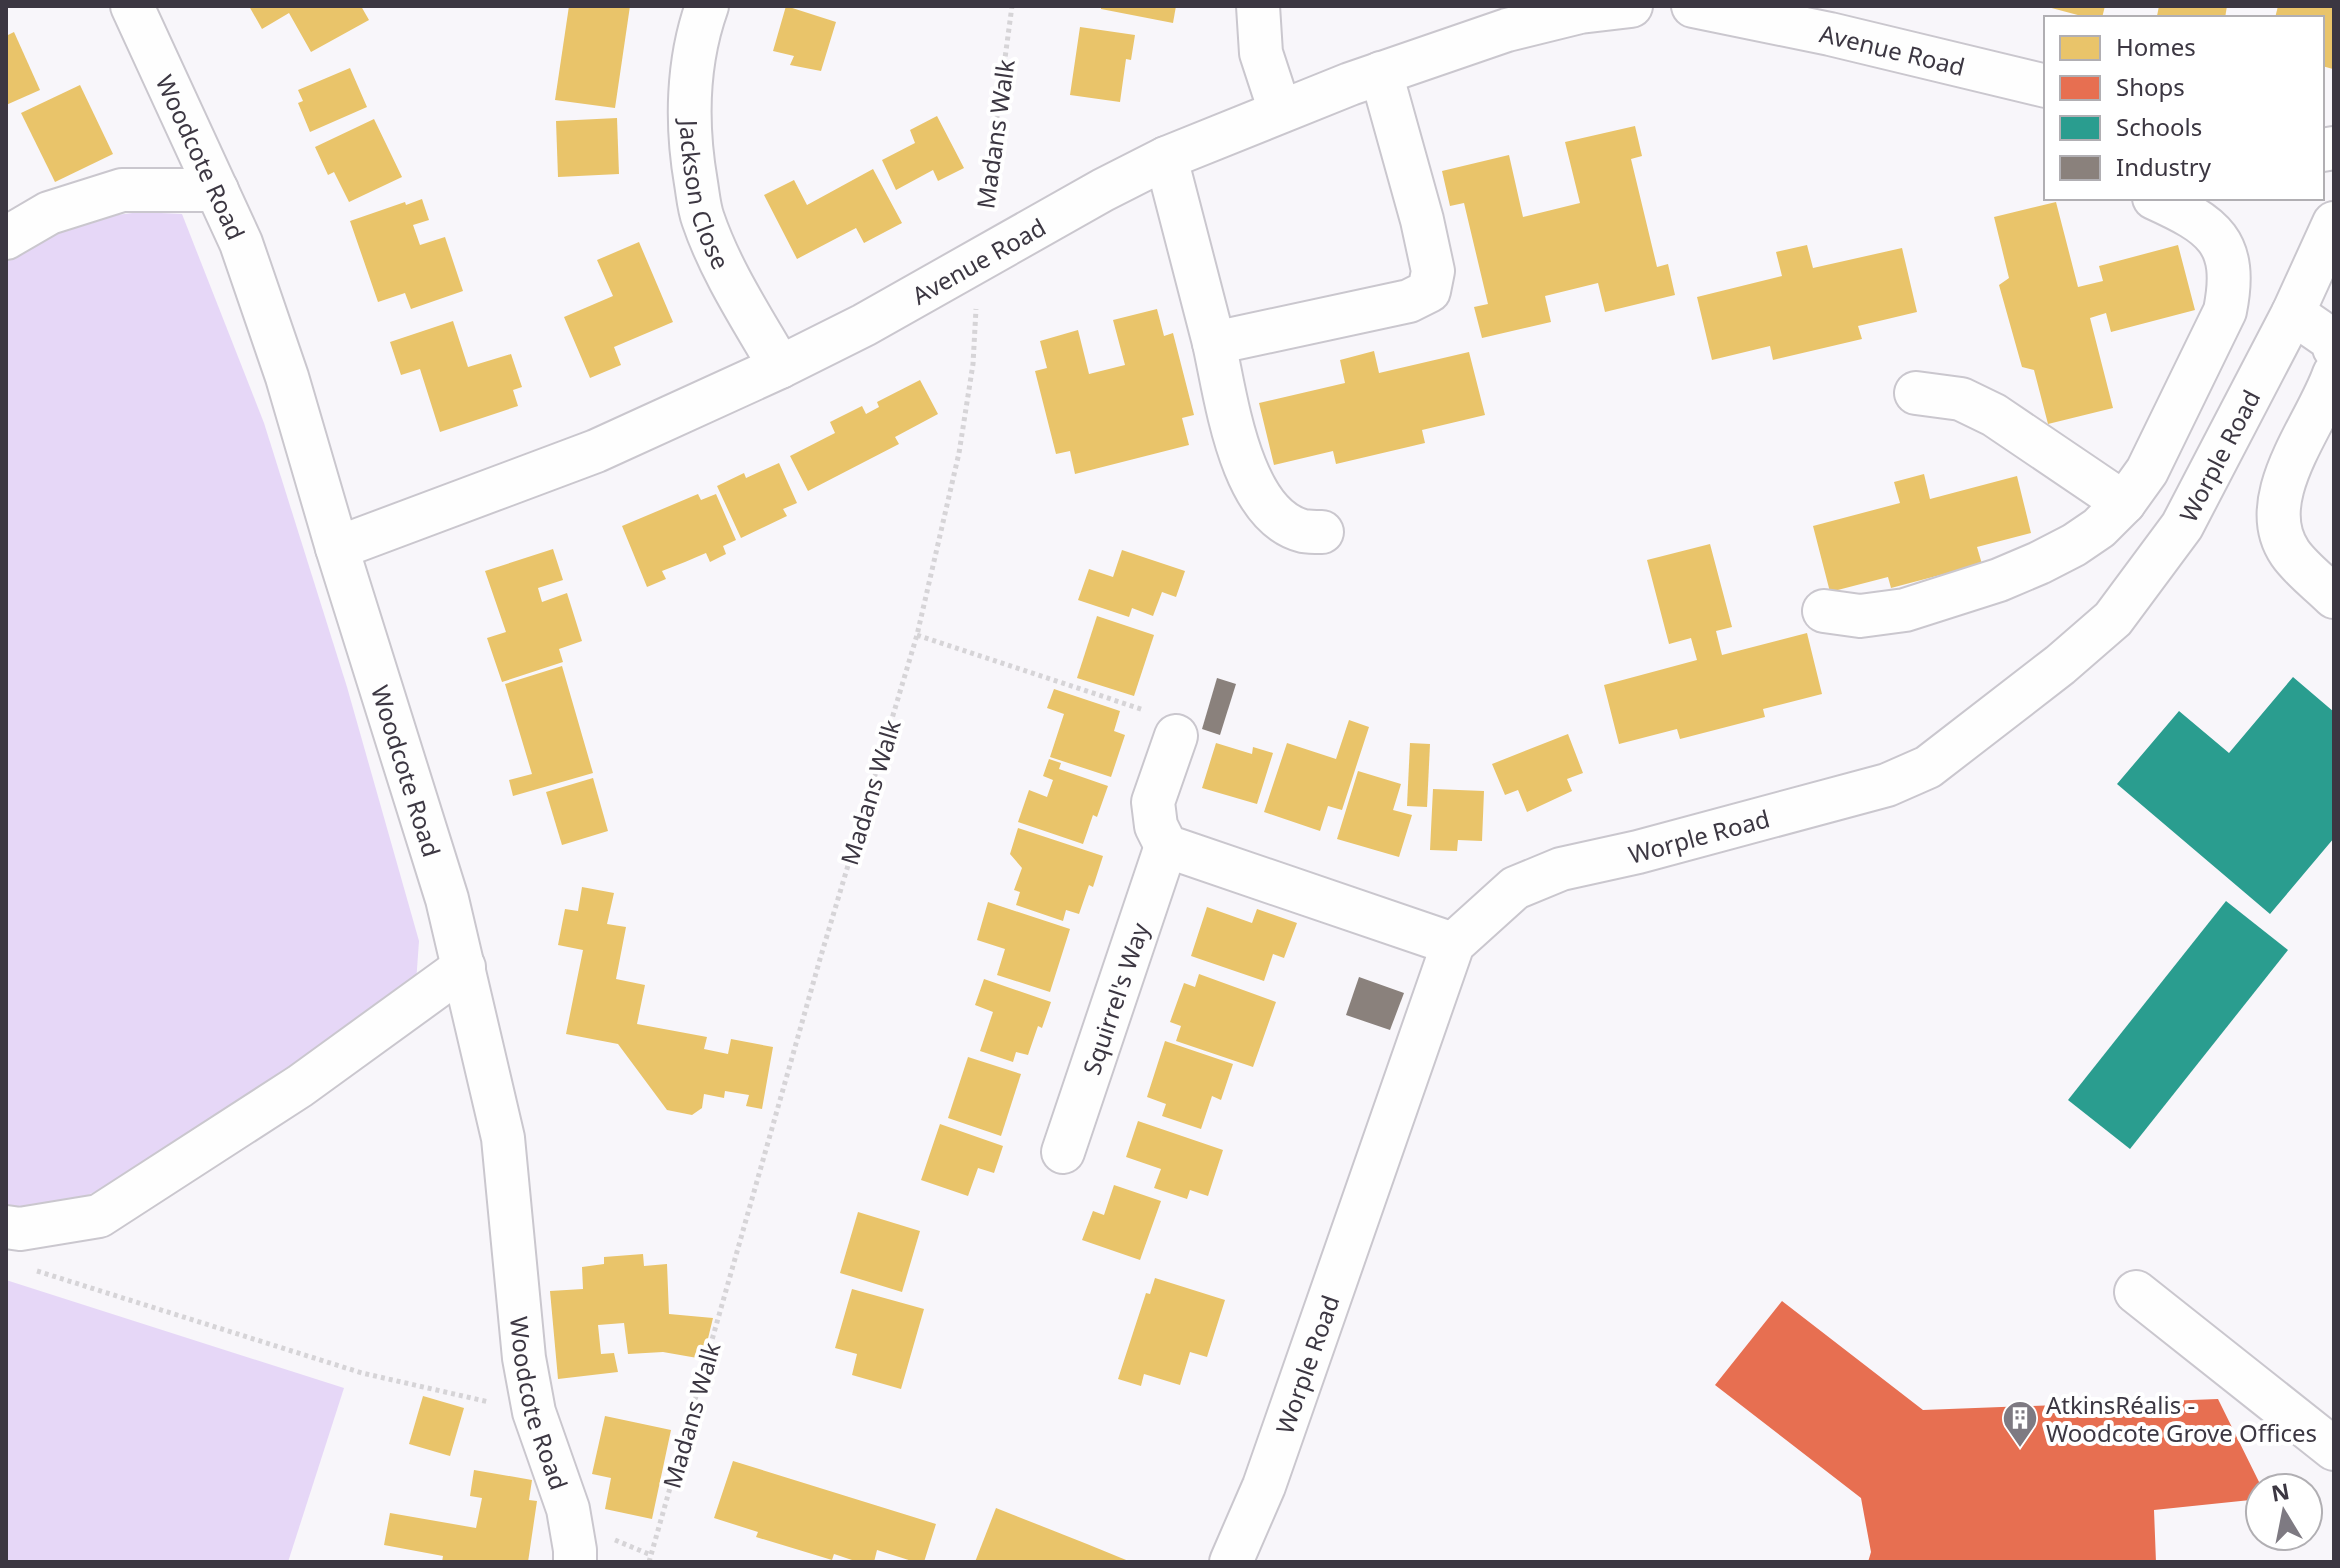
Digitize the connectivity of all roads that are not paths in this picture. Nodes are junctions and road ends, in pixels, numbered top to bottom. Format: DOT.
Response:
graph roads {
  1 [pos="132,6"];
  2 [pos="707,6"];
  3 [pos="1258,6"];
  4 [pos="1631,6"];
  5 [pos="1693,6"];
  6 [pos="1381,73"];
  7 [pos="2044,86"];
  8 [pos="1280,111"];
  9 [pos="1166,158"];
  10 [pos="217,190"];
  11 [pos="2158,200"];
  12 [pos="2334,223"];
  13 [pos="6,238"];
  14 [pos="2293,313"];
  15 [pos="1214,343"];
  16 [pos="2334,348"];
  17 [pos="780,367"];
  18 [pos="2334,374"];
  19 [pos="1916,393"];
  20 [pos="2124,503"];
  21 [pos="1322,532"];
  22 [pos="337,548"];
  23 [pos="2334,597"];
  24 [pos="1824,611"];
  25 [pos="1176,736"];
  26 [pos="1166,846"];
  27 [pos="1453,944"];
  28 [pos="464,967"];
  29 [pos="1063,1152"];
  30 [pos="6,1227"];
  31 [pos="2136,1292"];
  32 [pos="2334,1449"];
  33 [pos="575,1562"];
  34 [pos="1231,1562"];
  1 -- 10 [label="street, Woodcote Road"];
  2 -- 17 [label="street, Jackson Close"];
  3 -- 8 [label="street"];
  4 -- 6 [label="street, Avenue Road"];
  5 -- 7 [label="street, Avenue Road"];
  6 -- 8 [label="street, Avenue Road"];
  6 -- 15 [label="street"];
  8 -- 9 [label="street, Avenue Road"];
  9 -- 15 [label="street"];
  9 -- 17 [label="street, Avenue Road"];
  10 -- 13 [label="street"];
  10 -- 22 [label="street, Woodcote Road"];
  11 -- 20 [label="street"];
  12 -- 14 [label="street, Worple Road"];
  14 -- 16 [label="street"];
  14 -- 27 [label="street, Worple Road"];
  15 -- 21 [label="street"];
  17 -- 22 [label="street, Avenue Road"];
  18 -- 23 [label="street"];
  19 -- 20 [label="street"];
  20 -- 24 [label="street"];
  22 -- 28 [label="street, Woodcote Road"];
  25 -- 26 [label="street"];
  26 -- 27 [label="street"];
  26 -- 29 [label="street, Squirrel's Way"];
  27 -- 34 [label="street, Worple Road"];
  28 -- 30 [label="street"];
  28 -- 33 [label="street, Woodcote Road"];
  31 -- 32 [label="street"];
}
